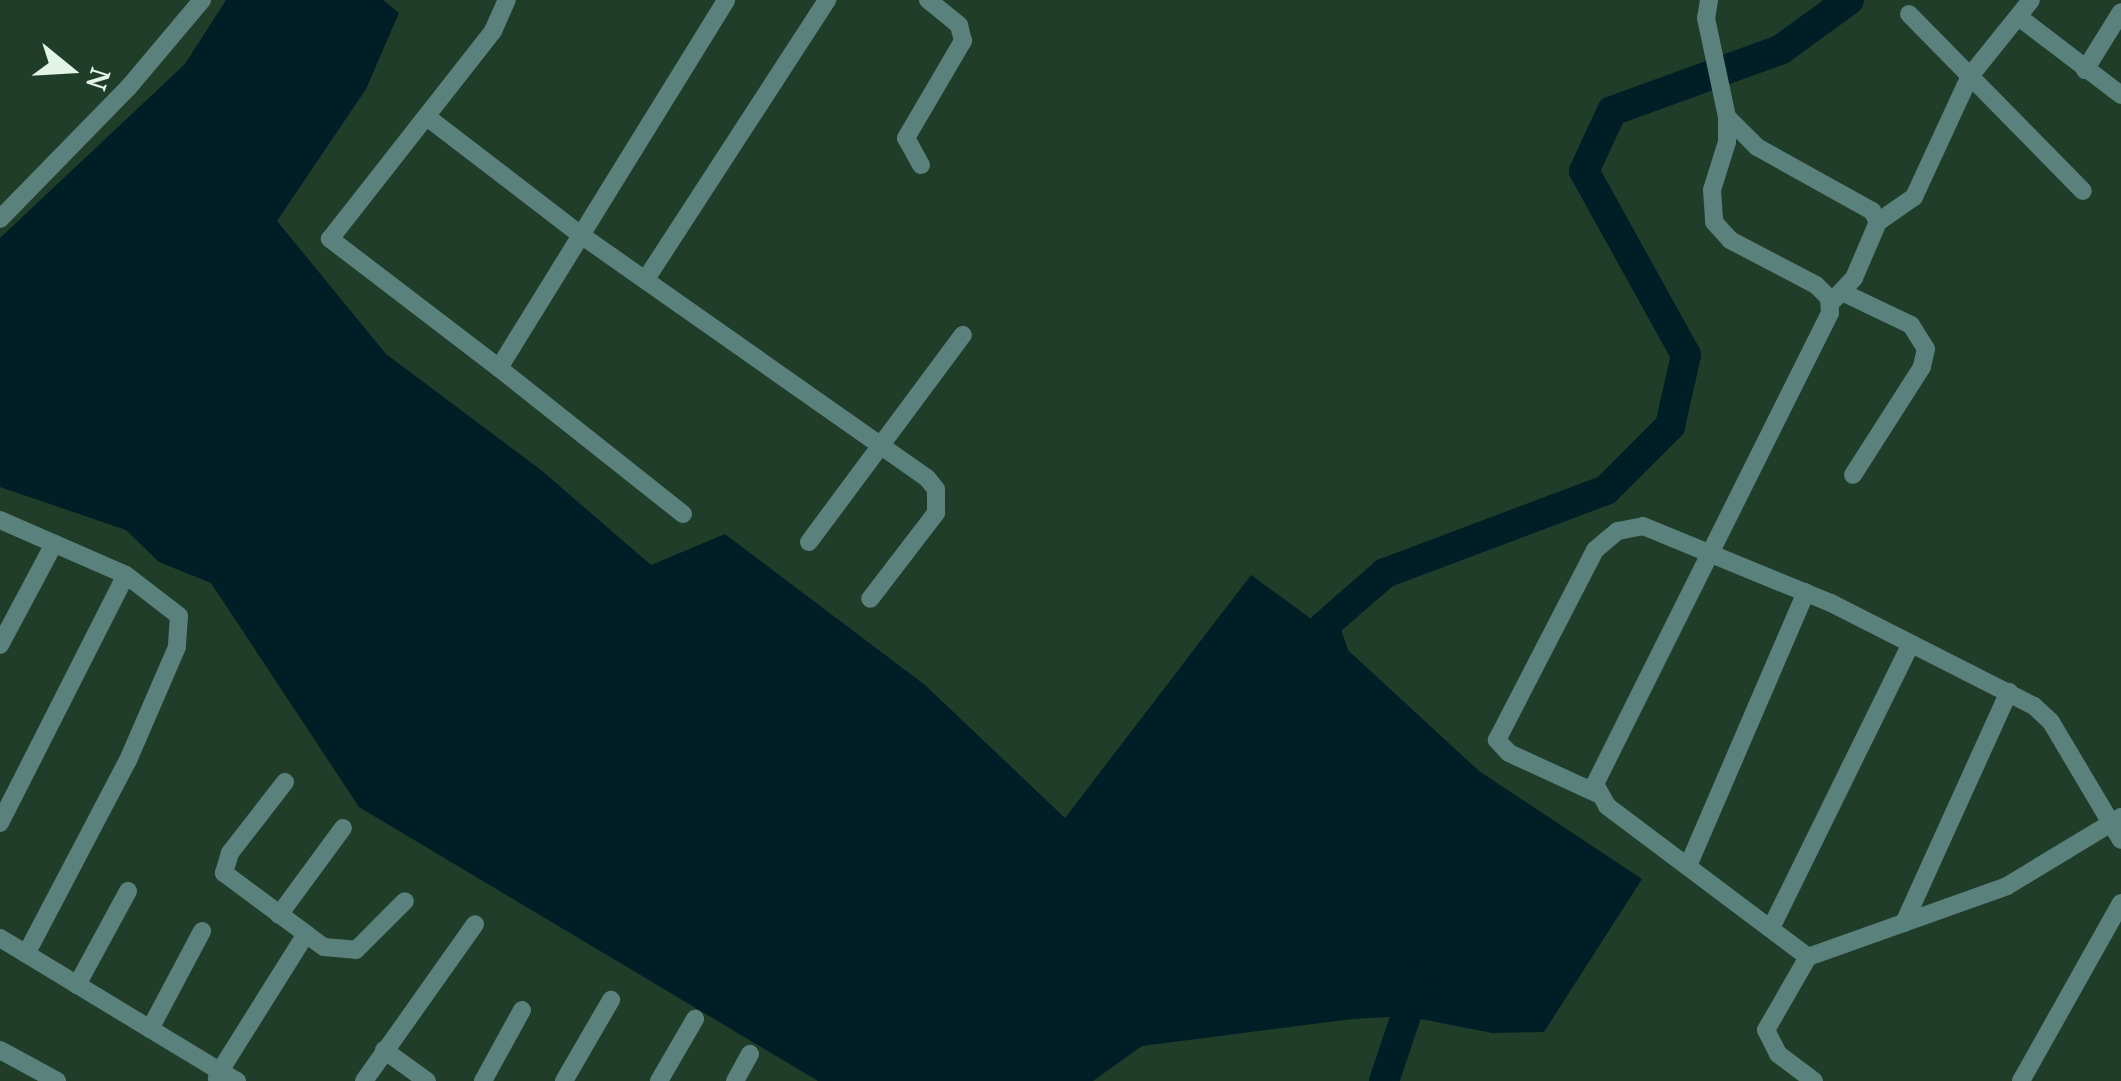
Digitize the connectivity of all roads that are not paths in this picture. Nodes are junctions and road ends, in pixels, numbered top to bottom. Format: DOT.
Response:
graph roads {
  1 [pos="202,0"];
  2 [pos="507,0"];
  3 [pos="726,0"];
  4 [pos="827,0"];
  5 [pos="928,0"];
  6 [pos="1710,0"];
  7 [pos="2031,0"];
  8 [pos="2121,12"];
  9 [pos="1909,14"];
  10 [pos="2020,18"];
  11 [pos="2085,70"];
  12 [pos="1970,76"];
  13 [pos="2121,95"];
  14 [pos="1727,117"];
  15 [pos="428,118"];
  16 [pos="921,165"];
  17 [pos="2083,190"];
  18 [pos="0,219"];
  19 [pos="1878,222"];
  20 [pos="581,236"];
  21 [pos="646,280"];
  22 [pos="1837,298"];
  23 [pos="963,334"];
  24 [pos="500,368"];
  25 [pos="882,446"];
  26 [pos="1853,475"];
  27 [pos="683,514"];
  28 [pos="0,520"];
  29 [pos="809,542"];
  30 [pos="54,544"];
  31 [pos="1712,554"];
  32 [pos="126,576"];
  33 [pos="1806,592"];
  34 [pos="870,599"];
  35 [pos="1911,644"];
  36 [pos="0,646"];
  37 [pos="2009,692"];
  38 [pos="285,782"];
  39 [pos="1596,794"];
  40 [pos="0,823"];
  41 [pos="343,828"];
  42 [pos="2118,829"];
  43 [pos="1688,866"];
  44 [pos="128,891"];
  45 [pos="405,901"];
  46 [pos="2121,903"];
  47 [pos="278,915"];
  48 [pos="1904,923"];
  49 [pos="475,924"];
  50 [pos="1772,926"];
  51 [pos="202,930"];
  52 [pos="306,934"];
  53 [pos="0,938"];
  54 [pos="26,954"];
  55 [pos="1808,956"];
  56 [pos="77,984"];
  57 [pos="611,1000"];
  58 [pos="522,1010"];
  59 [pos="695,1019"];
  60 [pos="150,1029"];
  61 [pos="0,1050"];
  62 [pos="384,1050"];
  63 [pos="750,1054"];
  64 [pos="218,1076"];
  65 [pos="57,1081"];
  66 [pos="237,1081"];
  67 [pos="364,1081"];
  68 [pos="427,1081"];
  69 [pos="483,1081"];
  70 [pos="564,1081"];
  71 [pos="659,1081"];
  72 [pos="734,1081"];
  73 [pos="1813,1081"];
  74 [pos="2021,1081"];
  1 -- 18 [label="street"];
  2 -- 15 [label="street"];
  3 -- 20 [label="street"];
  4 -- 21 [label="street"];
  5 -- 16 [label="street"];
  6 -- 14 [label="street"];
  7 -- 10 [label="street"];
  8 -- 11 [label="street"];
  9 -- 12 [label="street"];
  10 -- 11 [label="street"];
  10 -- 12 [label="street"];
  11 -- 13 [label="street"];
  12 -- 17 [label="street"];
  12 -- 19 [label="street"];
  14 -- 19 [label="street"];
  14 -- 22 [label="street"];
  15 -- 20 [label="street"];
  15 -- 24 [label="street"];
  19 -- 22 [label="street"];
  20 -- 21 [label="street"];
  20 -- 24 [label="street"];
  21 -- 25 [label="street"];
  22 -- 26 [label="street"];
  22 -- 31 [label="street"];
  23 -- 25 [label="street"];
  24 -- 27 [label="street"];
  25 -- 29 [label="street"];
  25 -- 34 [label="street"];
  28 -- 30 [label="street"];
  30 -- 32 [label="street"];
  30 -- 36 [label="street"];
  31 -- 33 [label="street"];
  31 -- 39 [label="street"];
  31 -- 39 [label="street"];
  32 -- 40 [label="street"];
  32 -- 54 [label="street"];
  33 -- 35 [label="street"];
  33 -- 43 [label="street"];
  35 -- 37 [label="street"];
  35 -- 50 [label="street"];
  37 -- 42 [label="street"];
  37 -- 48 [label="street"];
  38 -- 47 [label="street"];
  39 -- 43 [label="street"];
  41 -- 47 [label="street"];
  42 -- 48 [label="street"];
  43 -- 50 [label="street"];
  44 -- 56 [label="street"];
  45 -- 52 [label="street"];
  46 -- 74 [label="street"];
  47 -- 52 [label="street"];
  48 -- 55 [label="street"];
  49 -- 62 [label="street"];
  50 -- 55 [label="street"];
  51 -- 60 [label="street"];
  52 -- 64 [label="street"];
  53 -- 54 [label="street"];
  54 -- 56 [label="street"];
  55 -- 73 [label="street"];
  56 -- 60 [label="street"];
  57 -- 70 [label="street"];
  58 -- 69 [label="street"];
  59 -- 71 [label="street"];
  60 -- 64 [label="street"];
  61 -- 65 [label="street"];
  62 -- 67 [label="street"];
  62 -- 68 [label="street"];
  63 -- 72 [label="street"];
  64 -- 66 [label="street"];
}
